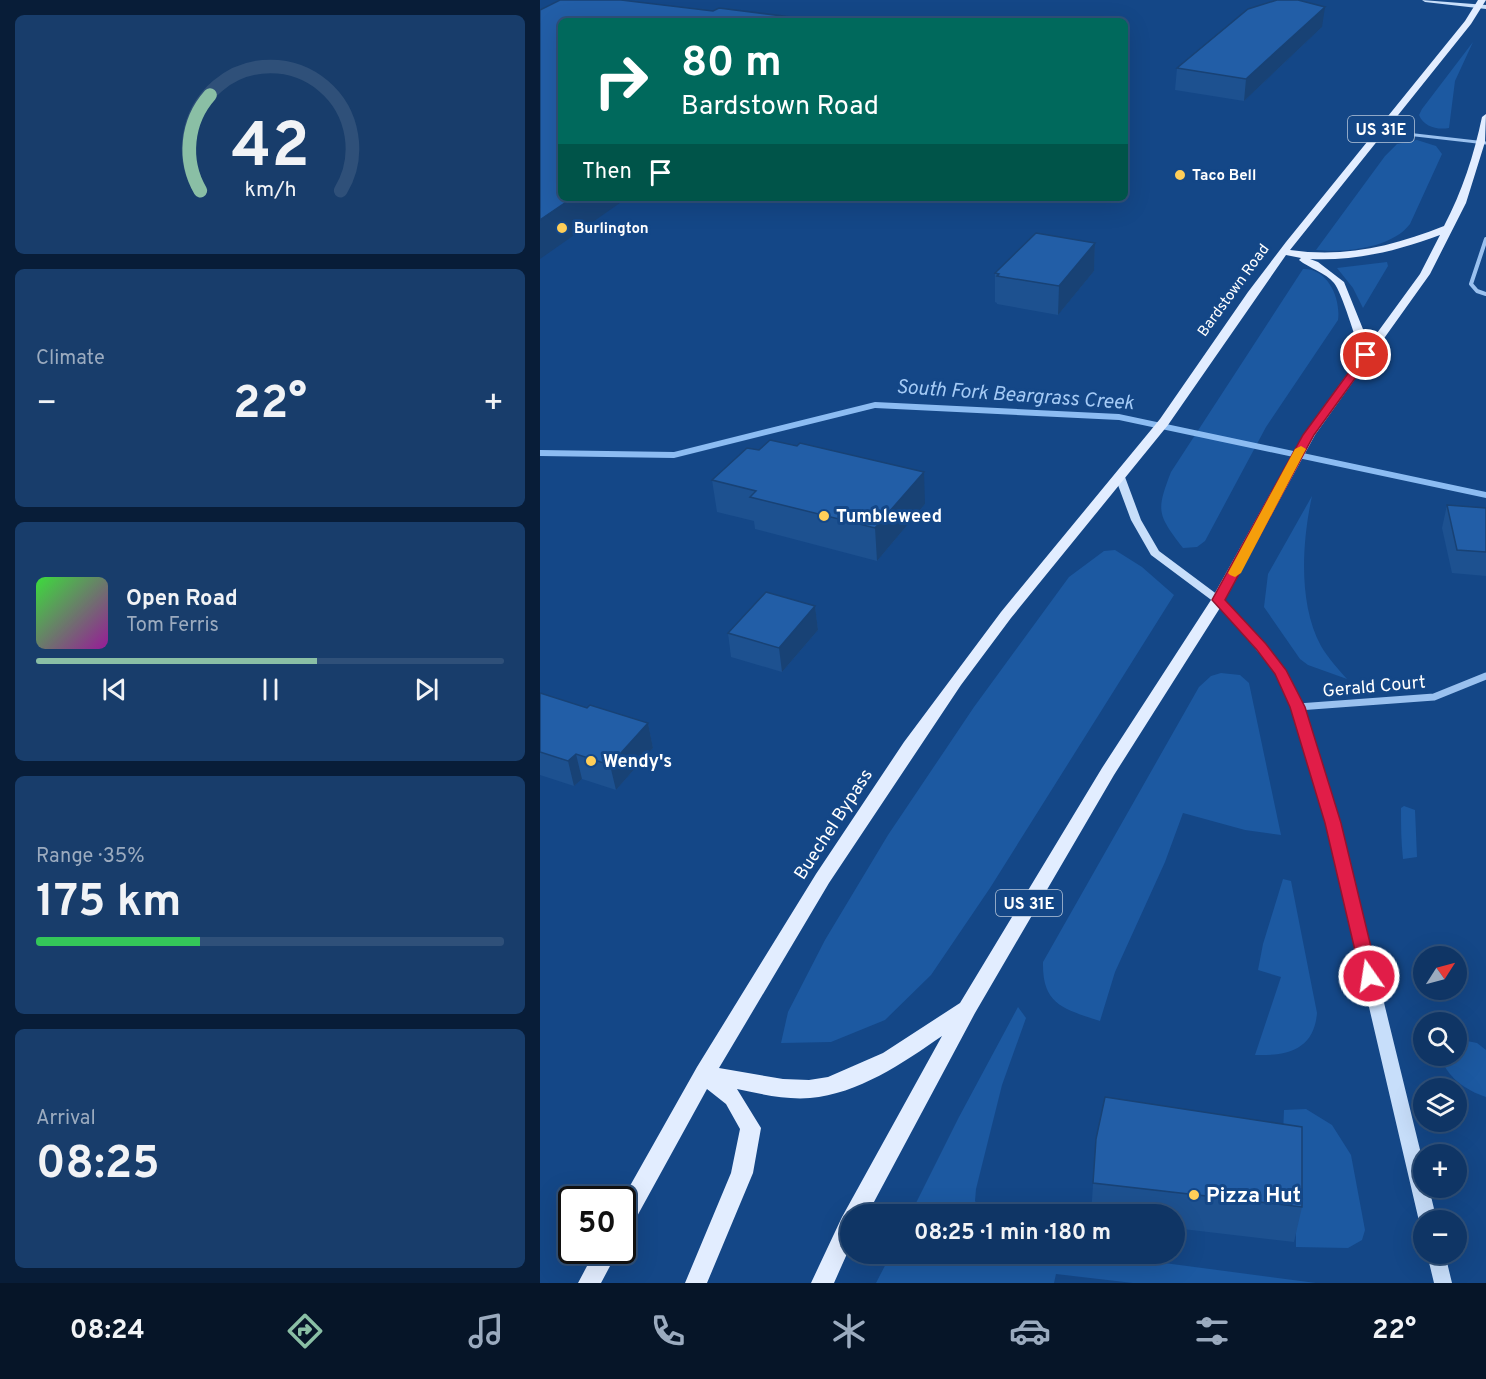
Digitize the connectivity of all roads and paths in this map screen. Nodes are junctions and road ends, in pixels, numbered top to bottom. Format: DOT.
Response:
graph roads {
  1 [pos="1425,0"];
  2 [pos="1482,4"];
  3 [pos="1486,117"];
  4 [pos="1380,131"];
  5 [pos="1483,143"];
  6 [pos="1449,228"];
  7 [pos="1486,239"];
  8 [pos="1284,252"];
  9 [pos="1486,294"];
  10 [pos="1366,355"];
  11 [pos="1120,477"];
  12 [pos="1218,600"];
  13 [pos="1486,676"];
  14 [pos="1298,707"];
  15 [pos="968,1007"];
  16 [pos="704,1073"];
  17 [pos="636,1197"];
  18 [pos="861,1204"];
  19 [pos="1425,1210"];
  20 [pos="840,1245"];
  21 [pos="600,1264"];
  22 [pos="1438,1264"];
  23 [pos="589,1283"];
  24 [pos="696,1283"];
  25 [pos="822,1283"];
  26 [pos="1443,1283"];
  1 -- 2 [label="main road"];
  2 -- 4 [label="main road, Bardstown Road / US 31E"];
  3 -- 5 [label="main road, US 31E"];
  4 -- 5 [label="street"];
  4 -- 8 [label="main road, Bardstown Road / US 31E"];
  5 -- 6 [label="main road, US 31E"];
  6 -- 8 [label="main road"];
  6 -- 10 [label="main road, US 31E"];
  7 -- 9 [label="street"];
  8 -- 10 [label="main road"];
  8 -- 11 [label="main road, Bardstown Road / US 31E"];
  10 -- 12 [label="main road, US 31E"];
  11 -- 12 [label="main road"];
  11 -- 16 [label="main road, Buechel Bypass / US 31E"];
  12 -- 14 [label="main road"];
  12 -- 15 [label="main road, US 31E"];
  13 -- 14 [label="street, Gerald Court"];
  14 -- 19 [label="main road"];
  15 -- 16 [label="main road"];
  15 -- 18 [label="main road, US 31E"];
  16 -- 17 [label="main road, Buechel Bypass / US 31E"];
  16 -- 24 [label="main road"];
  20 -- 25 [label="main road"];
  21 -- 23 [label="main road"];
  22 -- 26 [label="main road"];
}
